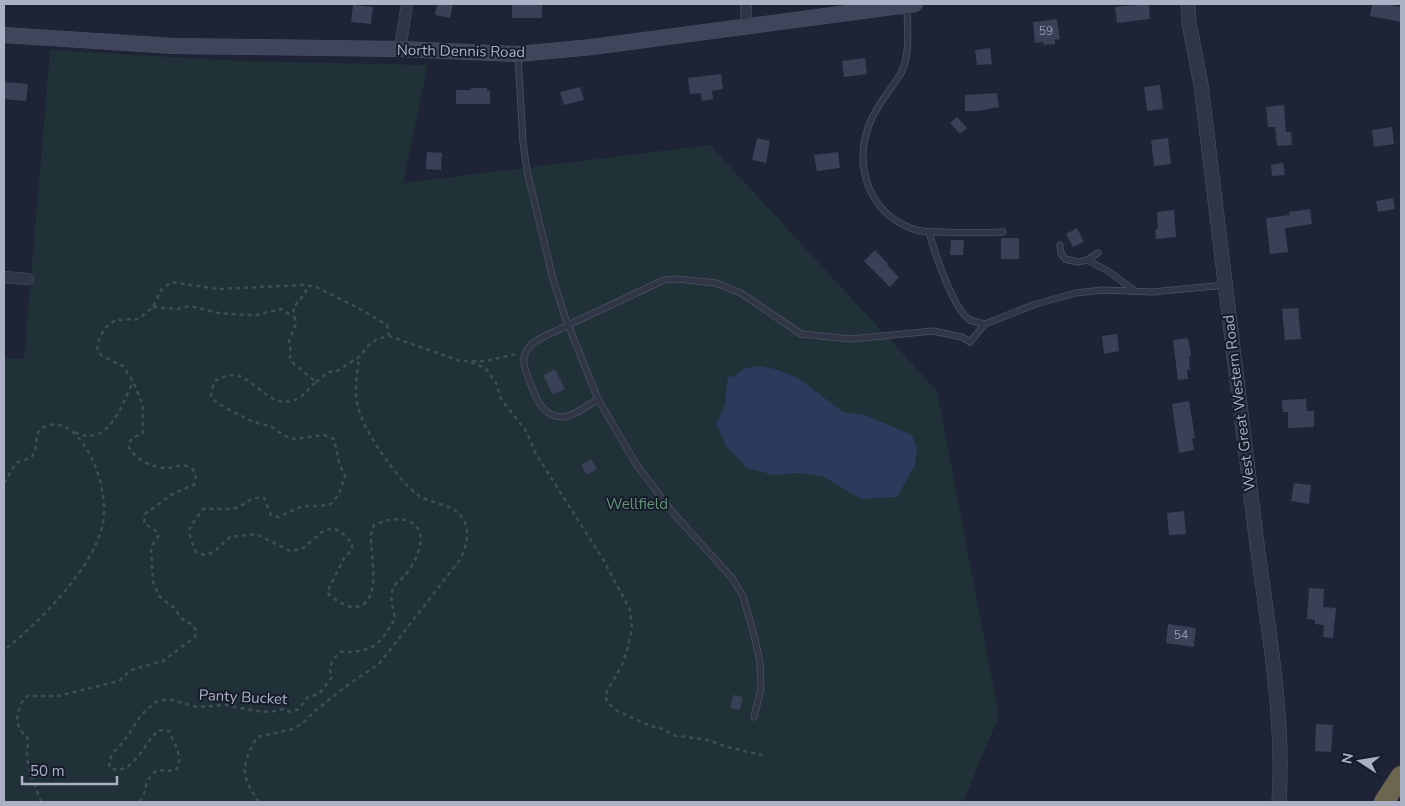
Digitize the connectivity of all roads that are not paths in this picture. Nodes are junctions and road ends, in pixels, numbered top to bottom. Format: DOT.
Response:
graph roads {
  1 [pos="407,4"];
  2 [pos="746,4"];
  3 [pos="911,4"];
  4 [pos="1188,4"];
  5 [pos="746,26"];
  6 [pos="4,36"];
  7 [pos="400,50"];
  8 [pos="518,54"];
  9 [pos="930,232"];
  10 [pos="1004,232"];
  11 [pos="1060,245"];
  12 [pos="1098,253"];
  13 [pos="1087,260"];
  14 [pos="4,277"];
  15 [pos="28,279"];
  16 [pos="1225,286"];
  17 [pos="1135,291"];
  18 [pos="568,324"];
  19 [pos="986,324"];
  20 [pos="598,399"];
  21 [pos="754,717"];
  22 [pos="1401,776"];
  23 [pos="1279,802"];
  24 [pos="1384,802"];
  1 -- 7 [label="street"];
  2 -- 5 [label="street"];
  3 -- 5 [label="main road, North Dennis Road"];
  3 -- 9 [label="lane"];
  4 -- 16 [label="street, West Great Western Road"];
  5 -- 8 [label="main road, North Dennis Road"];
  6 -- 7 [label="main road, North Dennis Road"];
  7 -- 8 [label="main road, North Dennis Road"];
  8 -- 18 [label="lane"];
  9 -- 10 [label="lane"];
  9 -- 19 [label="lane"];
  11 -- 13 [label="lane"];
  12 -- 13 [label="lane"];
  13 -- 17 [label="lane"];
  14 -- 15 [label="street"];
  16 -- 17 [label="lane"];
  16 -- 23 [label="street, West Great Western Road"];
  17 -- 19 [label="lane"];
  18 -- 19 [label="lane"];
  18 -- 20 [label="lane"];
  18 -- 20 [label="lane"];
  20 -- 21 [label="lane"];
  22 -- 24 [label="highway"];
}
